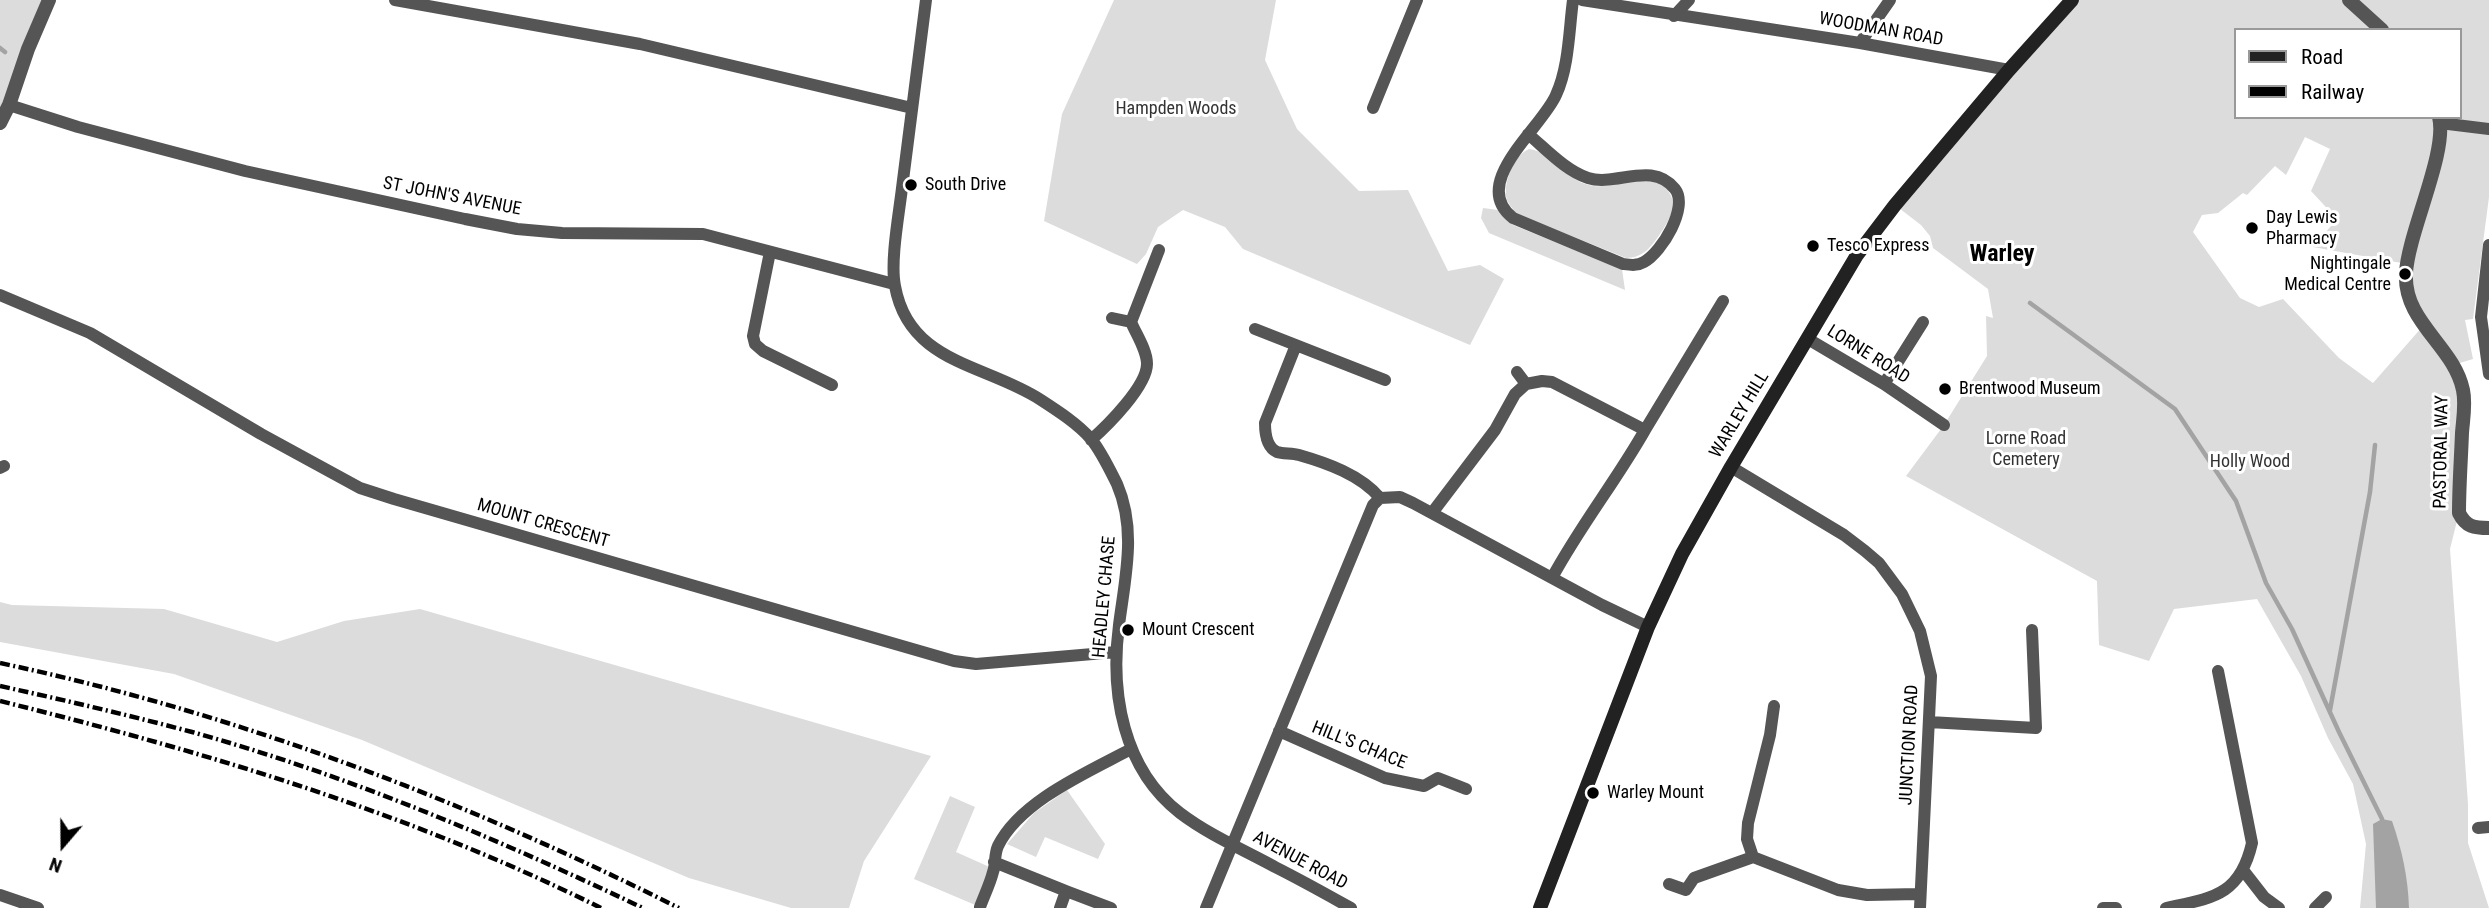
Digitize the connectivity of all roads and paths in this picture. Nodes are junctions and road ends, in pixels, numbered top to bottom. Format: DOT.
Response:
graph roads {
  1 [pos="49,0"];
  2 [pos="395,0"];
  3 [pos="926,0"];
  4 [pos="1417,0"];
  5 [pos="1573,0"];
  6 [pos="1582,0"];
  7 [pos="1689,0"];
  8 [pos="1890,0"];
  9 [pos="2072,0"];
  10 [pos="2349,0"];
  11 [pos="1674,16"];
  12 [pos="2380,28"];
  13 [pos="1860,43"];
  14 [pos="2009,70"];
  15 [pos="9,106"];
  16 [pos="912,108"];
  17 [pos="1373,108"];
  18 [pos="2440,120"];
  19 [pos="0,123"];
  20 [pos="2489,129"];
  21 [pos="1528,134"];
  22 [pos="2489,245"];
  23 [pos="1158,250"];
  24 [pos="770,252"];
  25 [pos="894,284"];
  26 [pos="0,295"];
  27 [pos="1723,301"];
  28 [pos="1112,318"];
  29 [pos="1131,322"];
  30 [pos="1923,322"];
  31 [pos="1255,329"];
  32 [pos="1808,339"];
  33 [pos="1296,345"];
  34 [pos="1517,372"];
  35 [pos="2489,374"];
  36 [pos="826,377"];
  37 [pos="1385,380"];
  38 [pos="1526,384"];
  39 [pos="1884,384"];
  40 [pos="1944,425"];
  41 [pos="1645,430"];
  42 [pos="1091,440"];
  43 [pos="1731,467"];
  44 [pos="1380,498"];
  45 [pos="1432,513"];
  46 [pos="2489,528"];
  47 [pos="1552,578"];
  48 [pos="1648,627"];
  49 [pos="2032,630"];
  50 [pos="1116,652"];
  51 [pos="2218,671"];
  52 [pos="1774,706"];
  53 [pos="1929,722"];
  54 [pos="1279,731"];
  55 [pos="1130,749"];
  56 [pos="1466,789"];
  57 [pos="1233,846"];
  58 [pos="1753,857"];
  59 [pos="994,862"];
  60 [pos="2243,870"];
  61 [pos="1669,884"];
  62 [pos="1066,891"];
  63 [pos="1919,894"];
  64 [pos="0,895"];
  65 [pos="2326,897"];
  66 [pos="979,907"];
  67 [pos="38,908"];
  68 [pos="1059,908"];
  69 [pos="1111,908"];
  70 [pos="1206,908"];
  71 [pos="1351,908"];
  72 [pos="1540,908"];
  73 [pos="1920,908"];
  74 [pos="2166,908"];
  75 [pos="2278,908"];
  76 [pos="2315,908"];
  1 -- 15 [label="street"];
  2 -- 16 [label="street"];
  3 -- 16 [label="street, HEADLEY CHASE"];
  4 -- 17 [label="street"];
  5 -- 21 [label="street"];
  6 -- 11 [label="street, WOODMAN ROAD"];
  7 -- 11 [label="street"];
  8 -- 13 [label="street"];
  9 -- 14 [label="main road, WARLEY HILL"];
  10 -- 12 [label="street"];
  11 -- 13 [label="street, WOODMAN ROAD"];
  13 -- 14 [label="street, WOODMAN ROAD"];
  14 -- 32 [label="main road, WARLEY HILL"];
  15 -- 19 [label="street"];
  15 -- 24 [label="street, ST JOHN'S AVENUE"];
  16 -- 25 [label="street, HEADLEY CHASE"];
  18 -- 20 [label="street, PASTORAL WAY"];
  18 -- 46 [label="street, PASTORAL WAY"];
  21 -- 21 [label="street"];
  22 -- 35 [label="street"];
  23 -- 29 [label="street"];
  24 -- 25 [label="street, ST JOHN'S AVENUE"];
  24 -- 36 [label="street"];
  25 -- 42 [label="street, HEADLEY CHASE"];
  26 -- 50 [label="street, MOUNT CRESCENT"];
  27 -- 41 [label="street"];
  28 -- 29 [label="street"];
  29 -- 42 [label="street"];
  30 -- 39 [label="street"];
  31 -- 33 [label="street"];
  32 -- 39 [label="street, LORNE ROAD"];
  32 -- 43 [label="main road, WARLEY HILL"];
  33 -- 37 [label="street"];
  33 -- 44 [label="street"];
  34 -- 38 [label="street"];
  38 -- 41 [label="street"];
  38 -- 45 [label="street"];
  39 -- 40 [label="street, LORNE ROAD"];
  41 -- 47 [label="street"];
  42 -- 50 [label="street, HEADLEY CHASE"];
  43 -- 48 [label="main road, WARLEY HILL"];
  43 -- 53 [label="street, JUNCTION ROAD"];
  44 -- 45 [label="street"];
  44 -- 54 [label="street"];
  45 -- 47 [label="street"];
  47 -- 48 [label="street"];
  48 -- 72 [label="main road, WARLEY HILL"];
  49 -- 53 [label="street"];
  50 -- 55 [label="street, HEADLEY CHASE"];
  51 -- 60 [label="street"];
  52 -- 58 [label="street"];
  53 -- 63 [label="street, JUNCTION ROAD"];
  54 -- 56 [label="street, HILL'S CHACE"];
  54 -- 57 [label="street"];
  55 -- 57 [label="street, HEADLEY CHASE"];
  55 -- 59 [label="street"];
  57 -- 70 [label="street"];
  57 -- 71 [label="street, AVENUE ROAD"];
  58 -- 61 [label="street"];
  58 -- 63 [label="street"];
  59 -- 62 [label="street"];
  59 -- 66 [label="street"];
  60 -- 74 [label="street"];
  60 -- 75 [label="street"];
  62 -- 68 [label="street"];
  62 -- 69 [label="street"];
  63 -- 73 [label="street, JUNCTION ROAD"];
  64 -- 67 [label="street"];
  65 -- 76 [label="street"];
}
